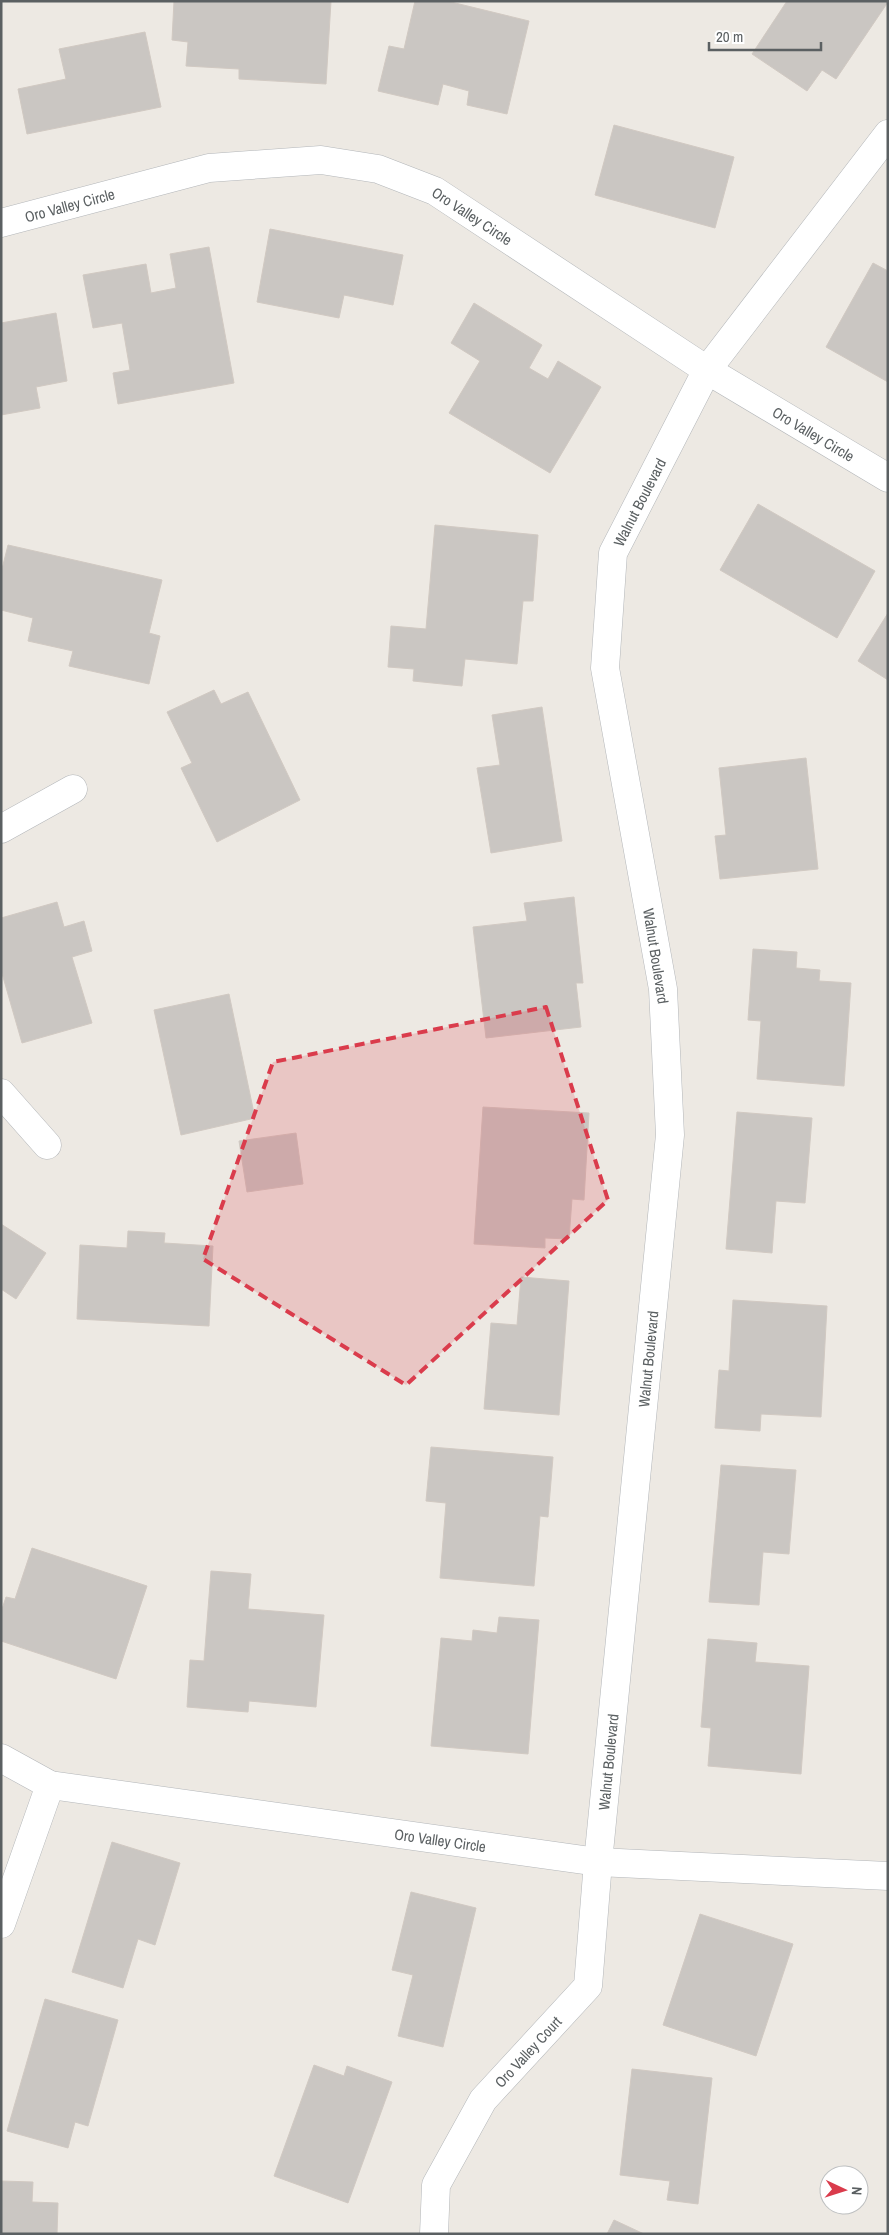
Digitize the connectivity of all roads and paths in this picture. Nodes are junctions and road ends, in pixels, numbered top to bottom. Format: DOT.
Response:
graph roads {
  1 [pos="888,134"];
  2 [pos="1,223"];
  3 [pos="707,370"];
  4 [pos="888,478"];
  5 [pos="73,789"];
  6 [pos="1,829"];
  7 [pos="1,1093"];
  8 [pos="46,1145"];
  9 [pos="1,1758"];
  10 [pos="50,1785"];
  11 [pos="598,1862"];
  12 [pos="888,1876"];
  13 [pos="1,1924"];
  14 [pos="434,2234"];
  1 -- 3 [label="street, Walnut Boulevard"];
  2 -- 3 [label="street, Oro Valley Circle"];
  3 -- 4 [label="street, Oro Valley Circle"];
  3 -- 11 [label="street, Walnut Boulevard"];
  5 -- 6 [label="street"];
  7 -- 8 [label="street"];
  9 -- 10 [label="street, Oro Valley Circle"];
  10 -- 11 [label="street, Oro Valley Circle"];
  10 -- 13 [label="street"];
  11 -- 12 [label="street, Oro Valley Circle"];
  11 -- 14 [label="street, Oro Valley Court"];
}
